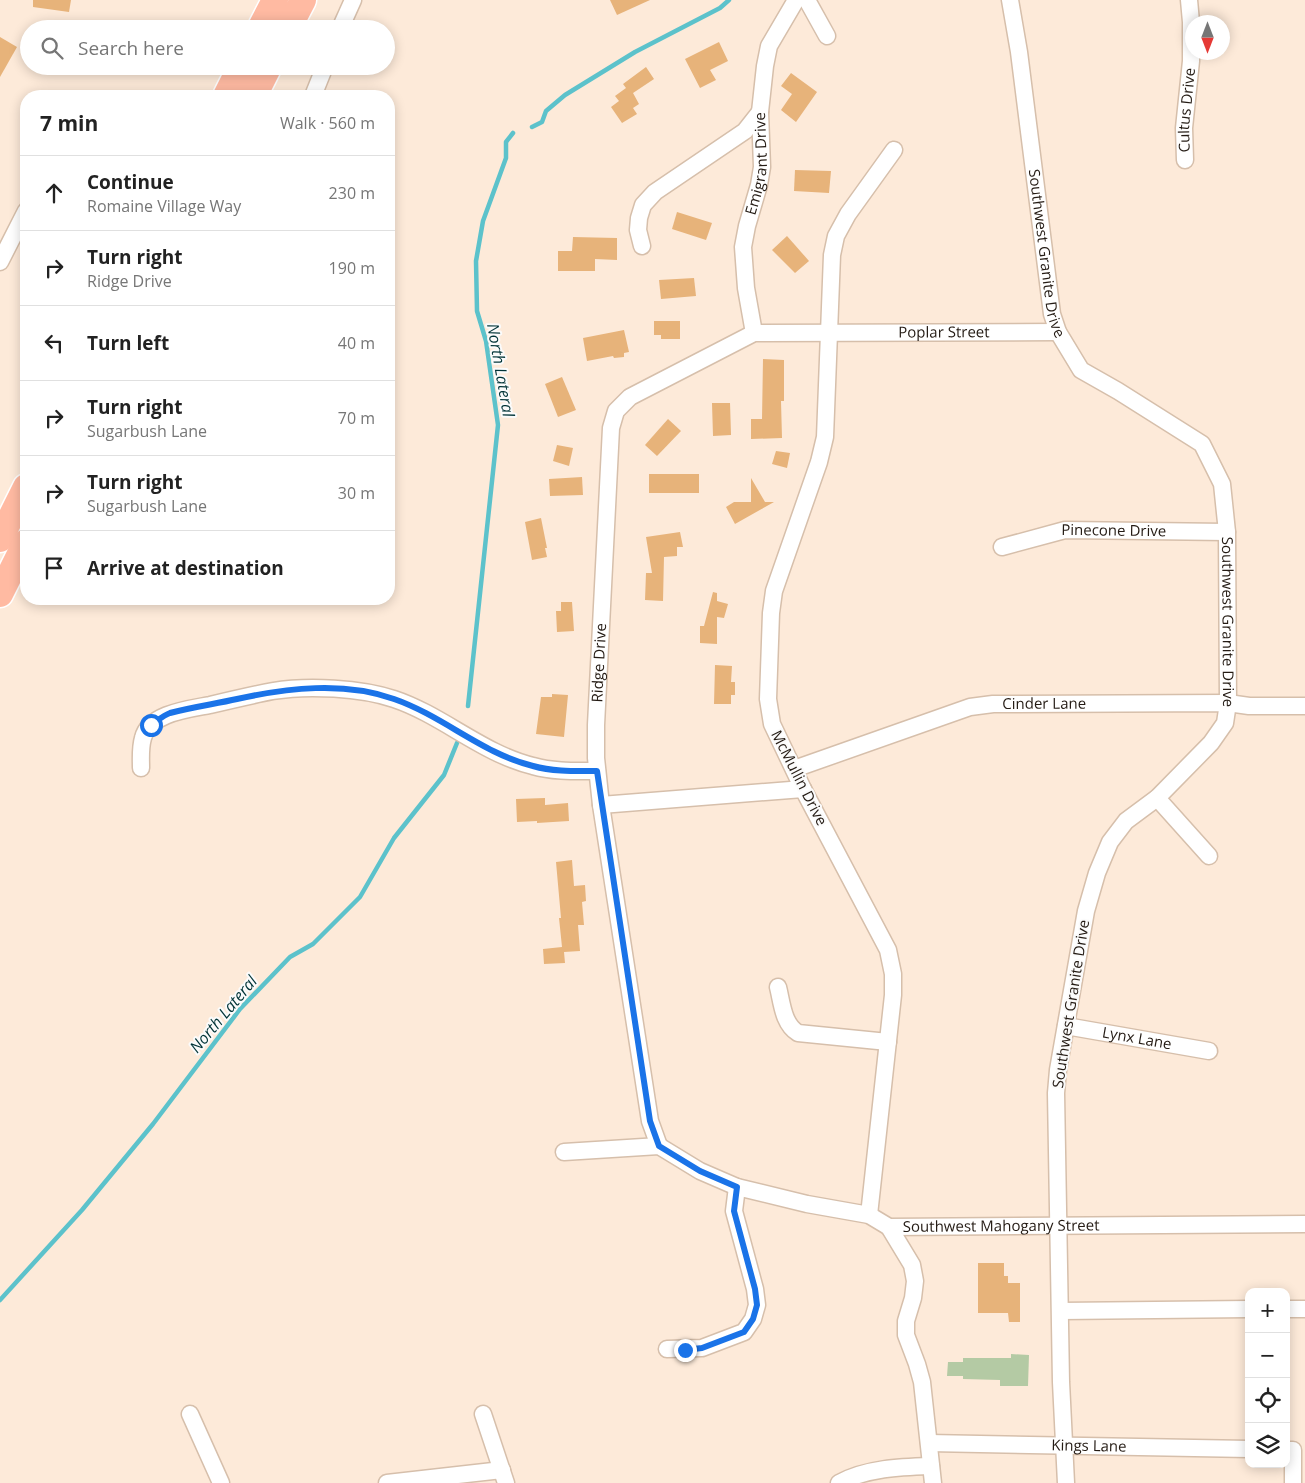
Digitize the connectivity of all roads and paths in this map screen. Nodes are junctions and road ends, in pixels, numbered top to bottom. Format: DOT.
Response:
graph roads {
  1 [pos="275,0"];
  2 [pos="303,0"];
  3 [pos="352,0"];
  4 [pos="796,0"];
  5 [pos="807,0"];
  6 [pos="1010,0"];
  7 [pos="1189,0"];
  8 [pos="265,20"];
  9 [pos="293,20"];
  10 [pos="344,20"];
  11 [pos="828,36"];
  12 [pos="236,75"];
  13 [pos="264,75"];
  14 [pos="321,75"];
  15 [pos="229,90"];
  16 [pos="257,90"];
  17 [pos="315,90"];
  18 [pos="760,112"];
  19 [pos="894,150"];
  20 [pos="1185,160"];
  21 [pos="20,223"];
  22 [pos="642,246"];
  23 [pos="0,262"];
  24 [pos="1058,332"];
  25 [pos="754,333"];
  26 [pos="830,333"];
  27 [pos="20,499"];
  28 [pos="1227,532"];
  29 [pos="0,539"];
  30 [pos="1002,547"];
  31 [pos="20,556"];
  32 [pos="20,557"];
  33 [pos="0,594"];
  34 [pos="0,610"];
  35 [pos="1228,703"];
  36 [pos="1305,706"];
  37 [pos="140,768"];
  38 [pos="794,769"];
  39 [pos="597,771"];
  40 [pos="803,789"];
  41 [pos="1157,798"];
  42 [pos="601,805"];
  43 [pos="1209,856"];
  44 [pos="778,987"];
  45 [pos="1066,1026"];
  46 [pos="888,1042"];
  47 [pos="1209,1051"];
  48 [pos="659,1146"];
  49 [pos="564,1152"];
  50 [pos="737,1187"];
  51 [pos="869,1216"];
  52 [pos="1305,1224"];
  53 [pos="1059,1225"];
  54 [pos="889,1227"];
  55 [pos="1245,1309"];
  56 [pos="1290,1309"];
  57 [pos="1305,1309"];
  58 [pos="1061,1311"];
  59 [pos="667,1349"];
  60 [pos="190,1414"];
  61 [pos="483,1414"];
  62 [pos="929,1443"];
  63 [pos="1063,1446"];
  64 [pos="1245,1449"];
  65 [pos="1290,1450"];
  66 [pos="932,1466"];
  67 [pos="504,1476"];
  68 [pos="221,1483"];
  69 [pos="387,1483"];
  70 [pos="839,1483"];
  71 [pos="933,1483"];
  72 [pos="1066,1483"];
  73 [pos="1293,1483"];
  1 -- 8 [label="highway"];
  2 -- 9 [label="highway"];
  3 -- 10 [label="street"];
  4 -- 18 [label="street, Emigrant Drive"];
  5 -- 11 [label="street"];
  6 -- 24 [label="street, Southwest Granite Drive"];
  7 -- 20 [label="street, Cultus Drive"];
  12 -- 15 [label="highway"];
  13 -- 16 [label="highway"];
  14 -- 17 [label="street"];
  18 -- 22 [label="street"];
  18 -- 25 [label="street, Emigrant Drive"];
  19 -- 26 [label="street, McMullin Drive"];
  21 -- 23 [label="street"];
  24 -- 26 [label="street, Poplar Street"];
  24 -- 28 [label="street, Southwest Granite Drive"];
  25 -- 26 [label="street, Ridge Drive"];
  25 -- 39 [label="street, Ridge Drive"];
  26 -- 38 [label="street, McMullin Drive"];
  27 -- 29 [label="highway"];
  28 -- 30 [label="street, Pinecone Drive"];
  28 -- 35 [label="street, Southwest Granite Drive"];
  31 -- 33 [label="highway"];
  32 -- 34 [label="highway"];
  35 -- 36 [label="street, Cinder Lane"];
  35 -- 38 [label="street, Cinder Lane"];
  35 -- 41 [label="street, Southwest Granite Drive"];
  37 -- 39 [label="street"];
  38 -- 40 [label="street, McMullin Drive"];
  39 -- 42 [label="street, Ridge Drive"];
  40 -- 42 [label="street"];
  40 -- 46 [label="street, McMullin Drive"];
  41 -- 43 [label="street"];
  41 -- 45 [label="street, Southwest Granite Drive"];
  42 -- 48 [label="street, Ridge Drive"];
  44 -- 46 [label="street"];
  45 -- 47 [label="street, Lynx Lane"];
  45 -- 53 [label="street, Southwest Granite Drive"];
  46 -- 51 [label="street, McMullin Drive"];
  48 -- 49 [label="street"];
  48 -- 50 [label="street, Southwest Mahogany Street"];
  50 -- 51 [label="street, Southwest Mahogany Street"];
  50 -- 59 [label="street"];
  51 -- 54 [label="street, Southwest Mahogany Street"];
  52 -- 53 [label="street, Southwest Mahogany Street"];
  53 -- 54 [label="street, Southwest Mahogany Street"];
  53 -- 58 [label="street, Southwest Granite Drive"];
  54 -- 62 [label="street"];
  55 -- 58 [label="street"];
  56 -- 57 [label="street"];
  58 -- 63 [label="street, Southwest Granite Drive"];
  60 -- 68 [label="street"];
  61 -- 67 [label="street"];
  62 -- 63 [label="street, Kings Lane"];
  62 -- 66 [label="street"];
  63 -- 64 [label="street, Kings Lane"];
  63 -- 72 [label="street, Southwest Granite Drive"];
  65 -- 73 [label="street"];
  66 -- 70 [label="street"];
  66 -- 71 [label="street"];
  67 -- 69 [label="street"];
}
